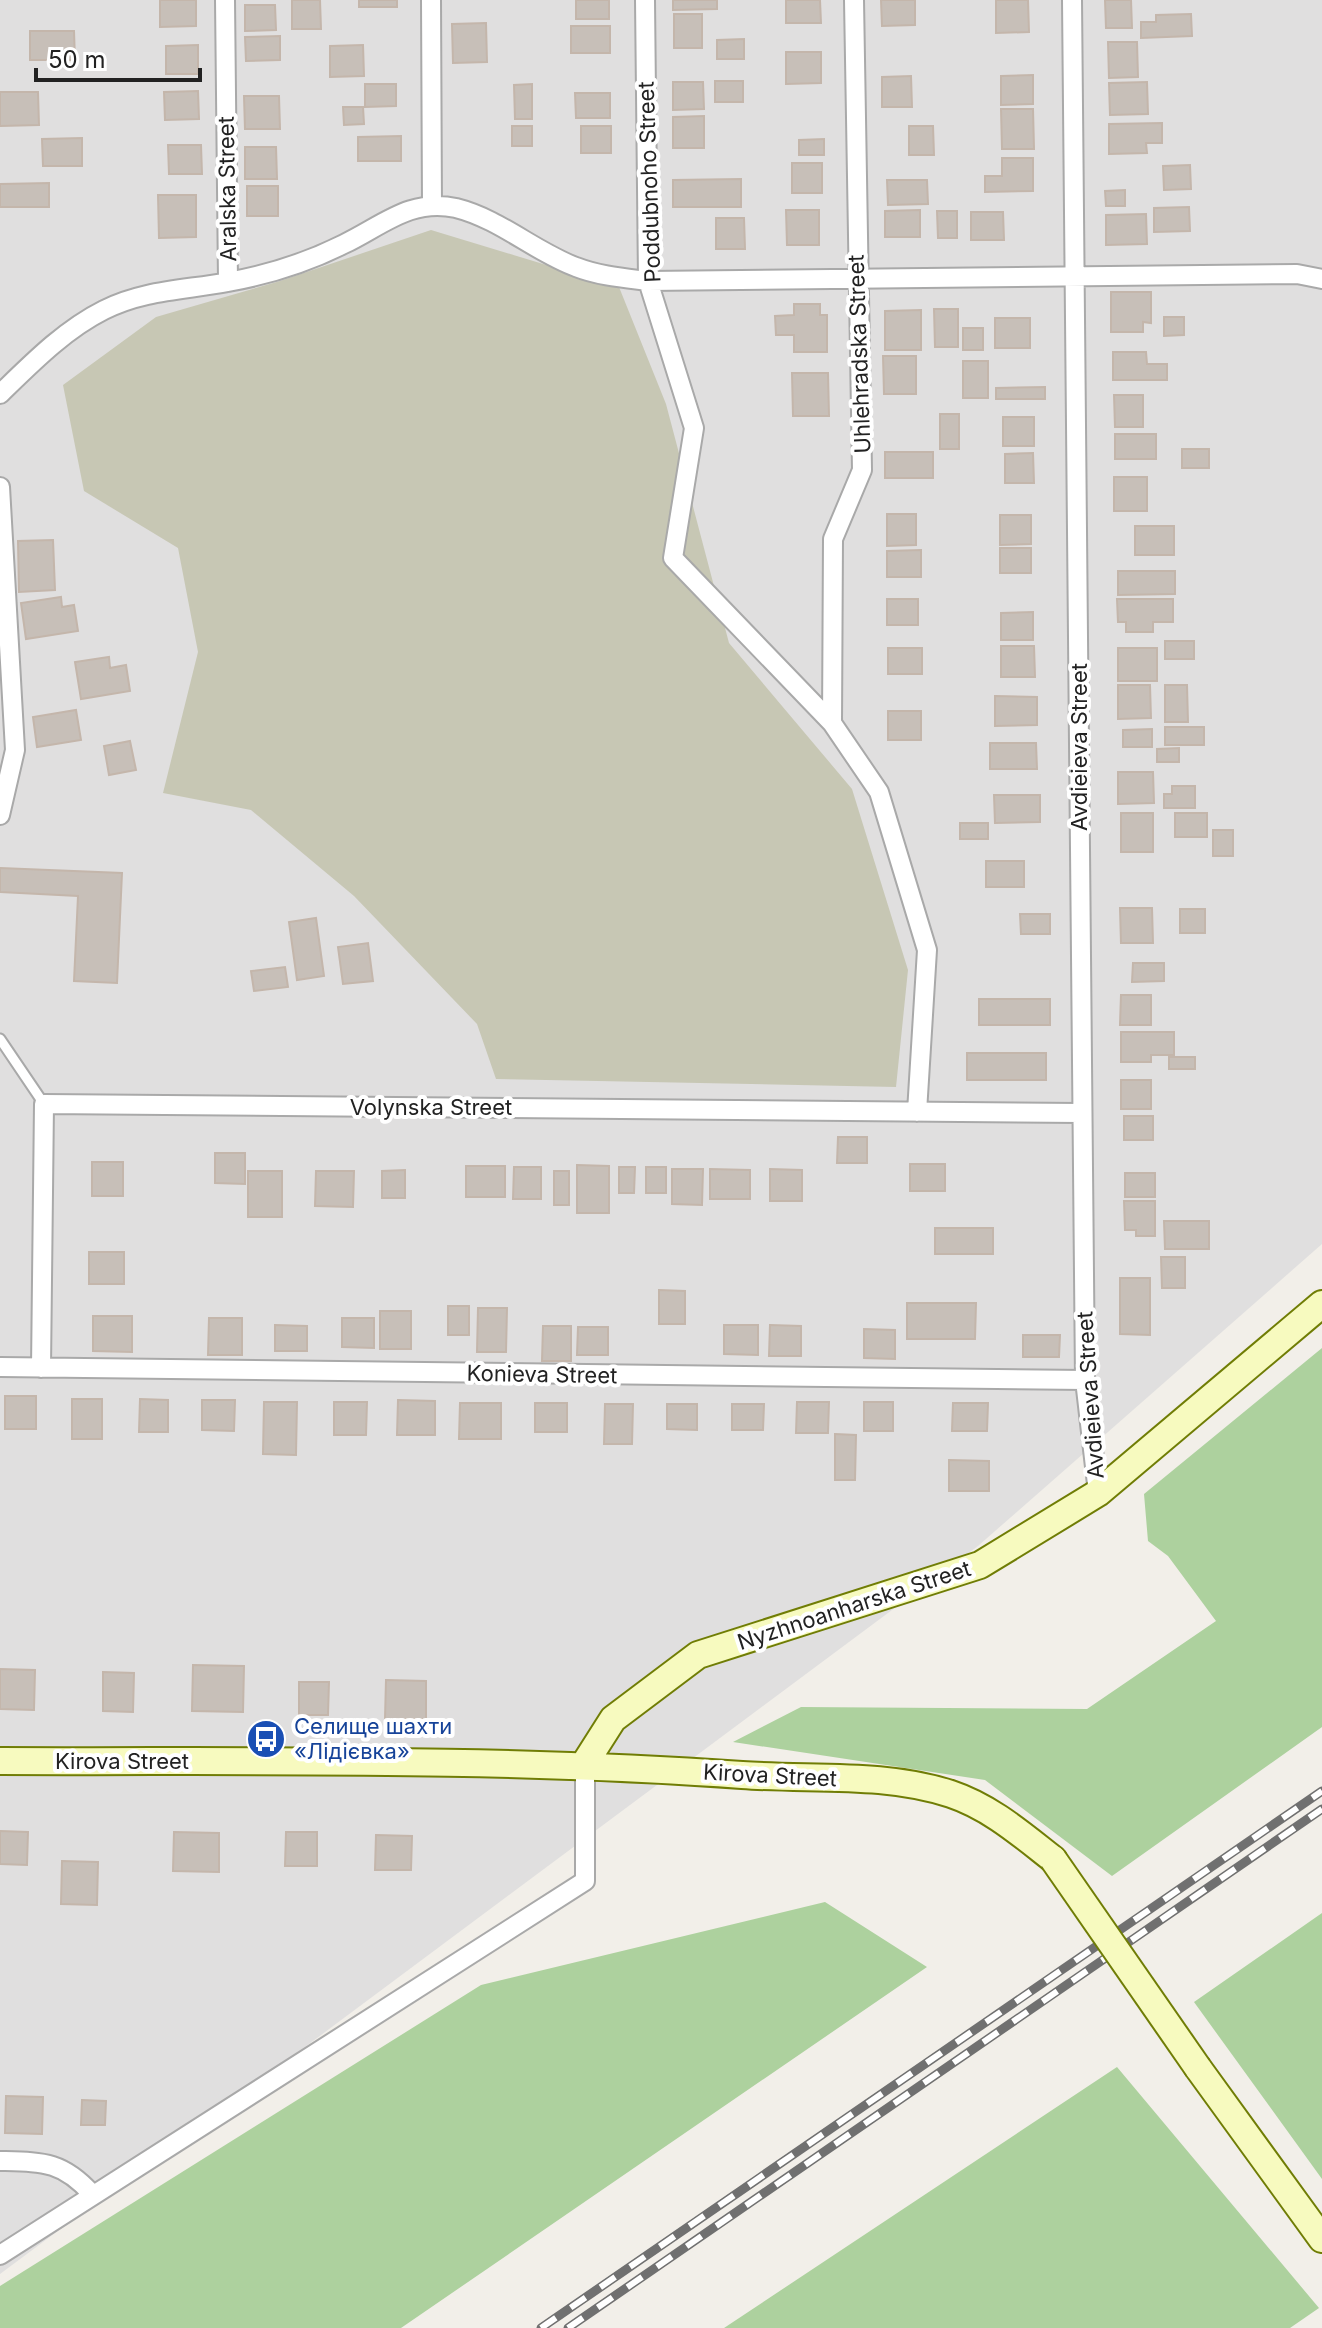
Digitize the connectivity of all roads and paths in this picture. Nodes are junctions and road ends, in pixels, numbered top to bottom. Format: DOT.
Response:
graph roads {
  1 [pos="225,0"];
  2 [pos="431,0"];
  3 [pos="645,0"];
  4 [pos="854,0"];
  5 [pos="1072,0"];
  6 [pos="432,206"];
  7 [pos="1077,276"];
  8 [pos="856,278"];
  9 [pos="1322,279"];
  10 [pos="648,281"];
  11 [pos="228,282"];
  12 [pos="0,394"];
  13 [pos="0,487"];
  14 [pos="832,723"];
  15 [pos="2,814"];
  16 [pos="0,1039"];
  17 [pos="44,1104"];
  18 [pos="917,1112"];
  19 [pos="1081,1113"];
  20 [pos="1322,1304"];
  21 [pos="0,1367"];
  22 [pos="41,1368"];
  23 [pos="1085,1380"];
  24 [pos="1098,1493"];
  25 [pos="0,1761"];
  26 [pos="585,1763"];
  27 [pos="0,2161"];
  28 [pos="92,2194"];
  29 [pos="1322,2239"];
  30 [pos="0,2255"];
  1 -- 11 [label="street, Aralska Street"];
  2 -- 6 [label="street"];
  3 -- 10 [label="street, Poddubnoho Street"];
  4 -- 8 [label="street, Uhlehradska Street"];
  5 -- 7 [label="street, Avdieieva Street"];
  6 -- 10 [label="street"];
  6 -- 11 [label="street"];
  7 -- 8 [label="street"];
  7 -- 9 [label="street"];
  7 -- 19 [label="street, Avdieieva Street"];
  8 -- 10 [label="street"];
  8 -- 14 [label="street, Uhlehradska Street"];
  10 -- 14 [label="street, Poddubnoho Street"];
  11 -- 12 [label="street"];
  13 -- 15 [label="street"];
  14 -- 18 [label="street"];
  16 -- 17 [label="lane"];
  17 -- 18 [label="street, Volynska Street"];
  17 -- 22 [label="street"];
  18 -- 19 [label="street, Volynska Street"];
  19 -- 23 [label="street, Avdieieva Street"];
  20 -- 24 [label="main road, Nyzhnoanharska Street"];
  21 -- 22 [label="street, Konieva Street"];
  22 -- 23 [label="street, Konieva Street"];
  23 -- 24 [label="street, Avdieieva Street"];
  24 -- 26 [label="main road, Nyzhnoanharska Street"];
  25 -- 26 [label="main road, Kirova Street"];
  26 -- 28 [label="street"];
  26 -- 29 [label="main road, Kirova Street, bridge"];
  27 -- 28 [label="street"];
  28 -- 30 [label="street"];
}
